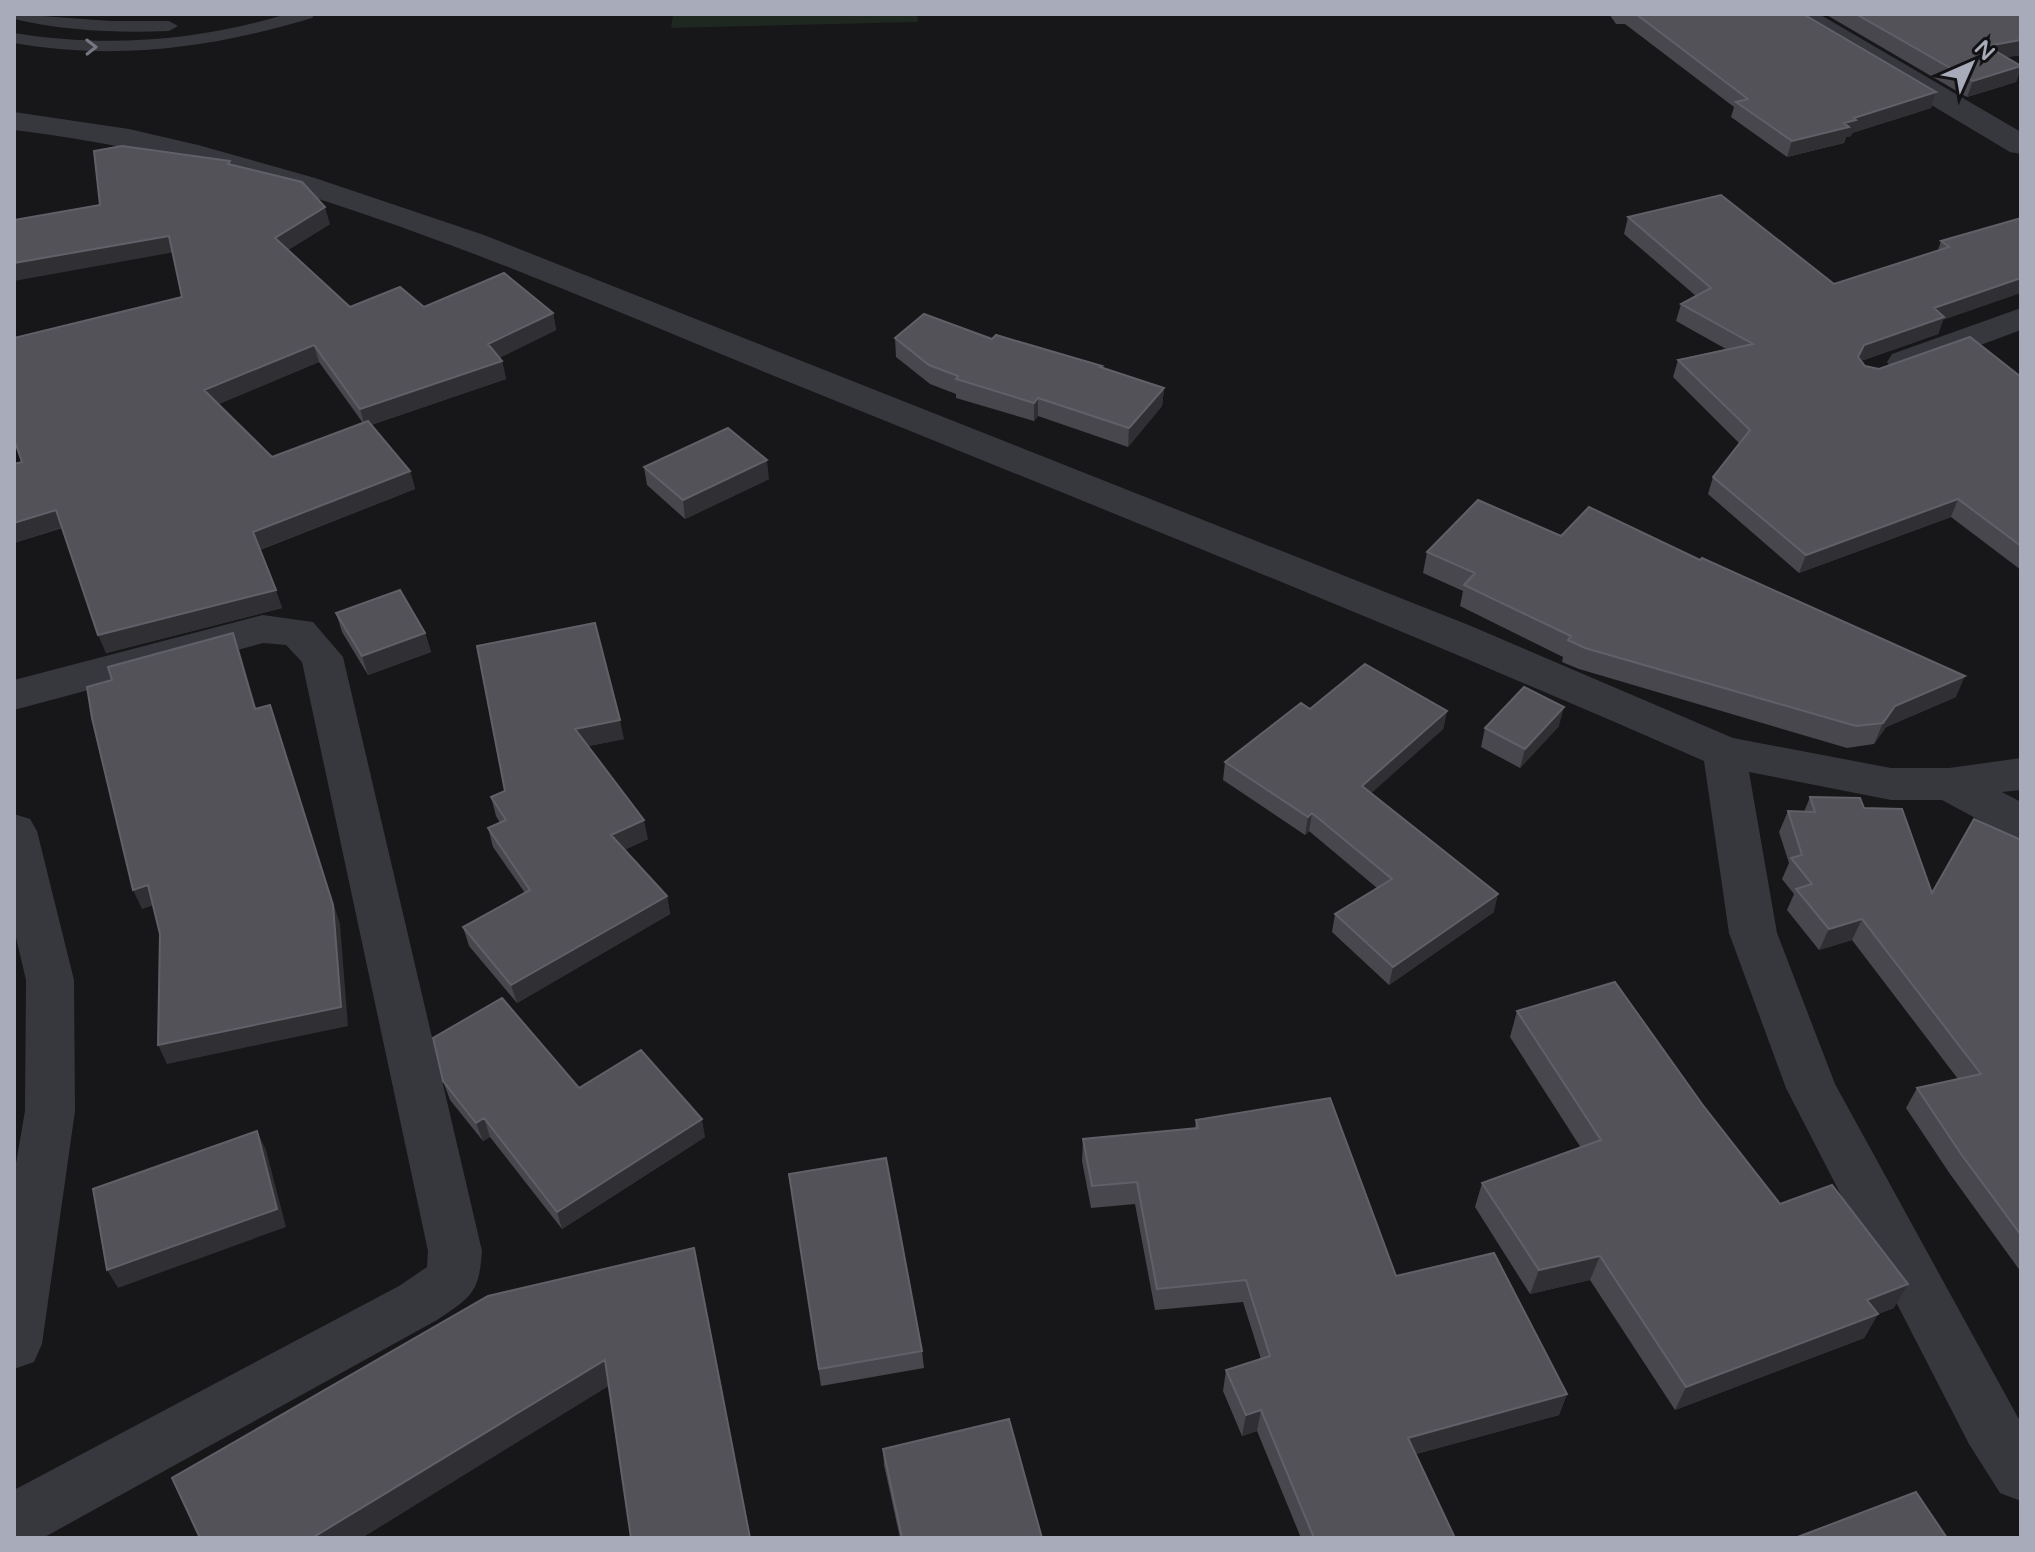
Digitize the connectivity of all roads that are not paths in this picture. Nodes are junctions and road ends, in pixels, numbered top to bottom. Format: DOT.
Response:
graph roads {
  1 [pos="14,14"];
  2 [pos="253,14"];
  3 [pos="306,14"];
  4 [pos="1799,14"];
  5 [pos="14,38"];
  6 [pos="14,121"];
  7 [pos="2021,145"];
  8 [pos="2021,318"];
  9 [pos="1872,373"];
  10 [pos="14,695"];
  11 [pos="1724,752"];
  12 [pos="2021,774"];
  13 [pos="1949,784"];
  14 [pos="2021,822"];
  15 [pos="14,831"];
  16 [pos="14,1344"];
  17 [pos="2021,1473"];
  18 [pos="14,1522"];
  1 -- 2 [label="lane"];
  5 -- 3 [label="lane, one-way"];
  4 -- 7 [label="street"];
  6 -- 11 [label="street"];
  8 -- 9 [label="street"];
  10 -- 18 [label="street"];
  11 -- 13 [label="street"];
  11 -- 17 [label="street"];
  12 -- 13 [label="street"];
  13 -- 14 [label="street"];
  15 -- 16 [label="street"];
}
